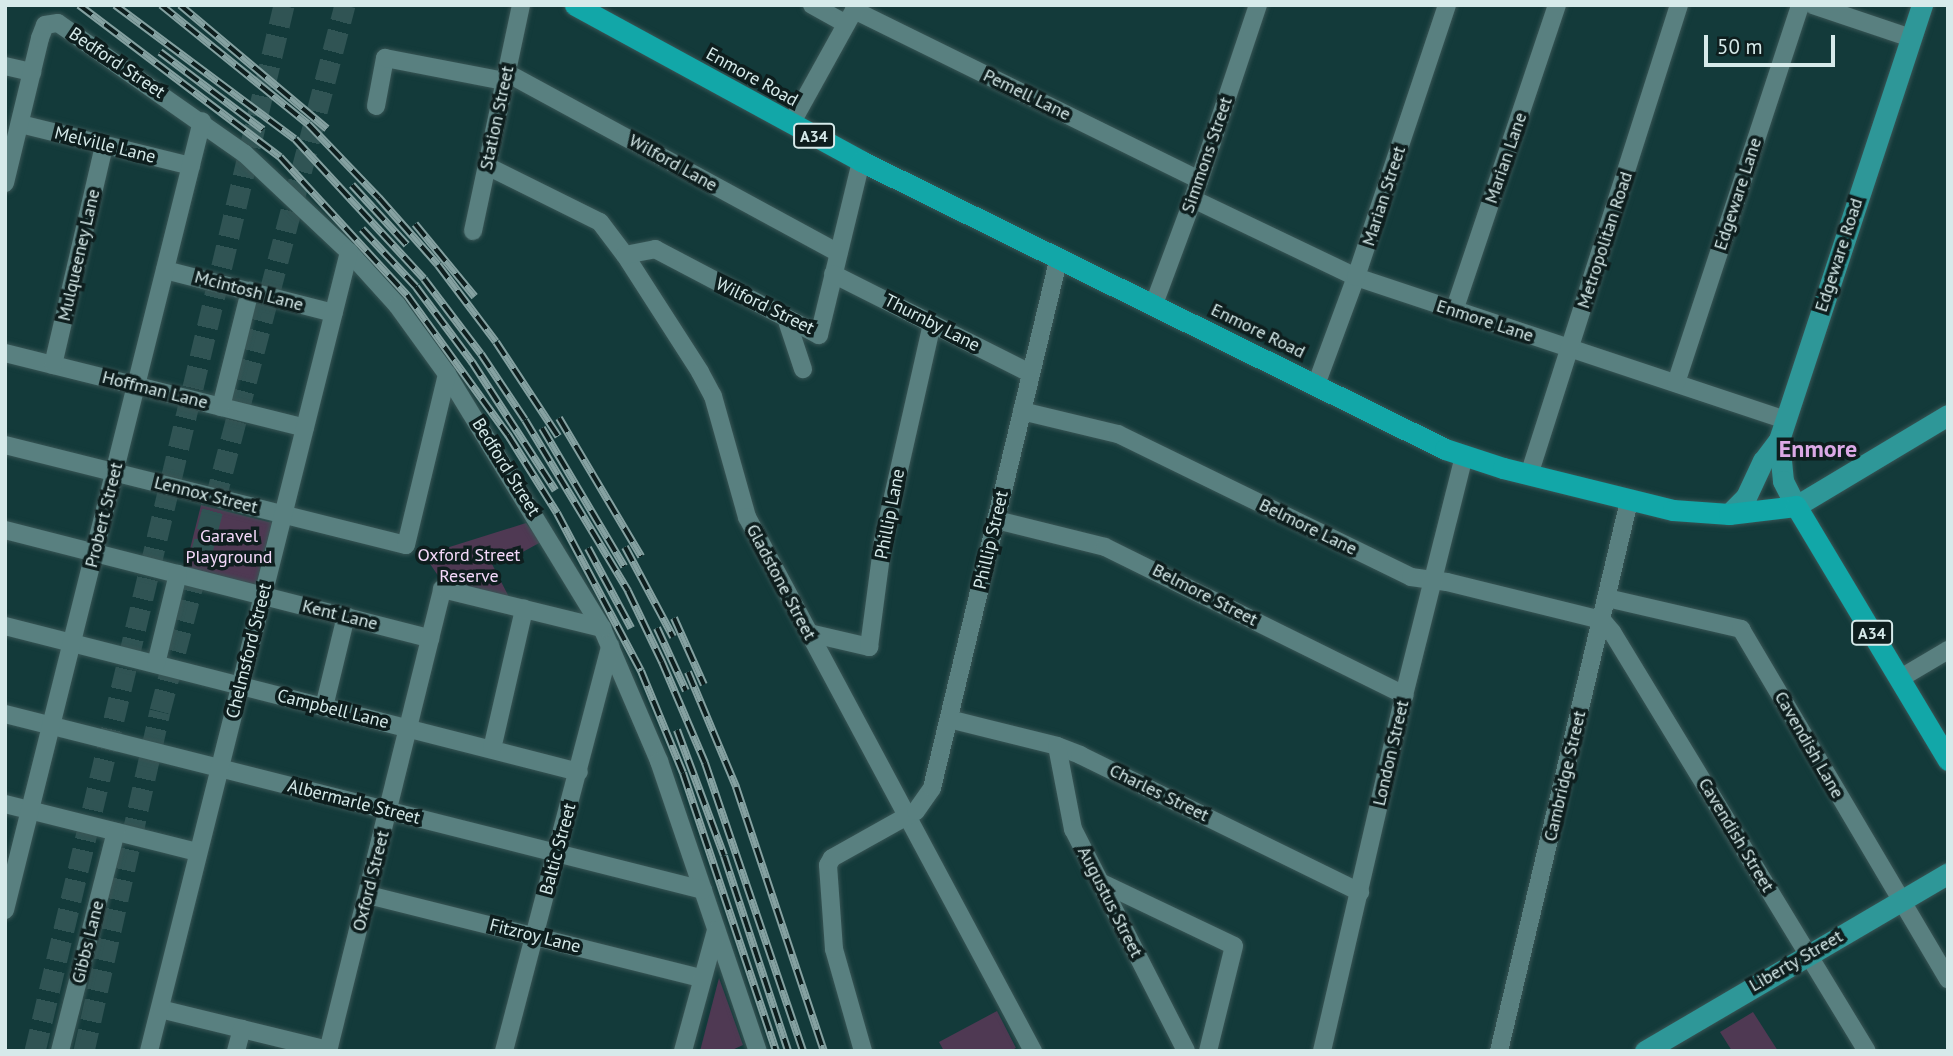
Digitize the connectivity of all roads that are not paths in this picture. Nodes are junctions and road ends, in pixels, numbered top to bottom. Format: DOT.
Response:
graph roads {
  1 [pos="522,5"];
  2 [pos="575,5"];
  3 [pos="812,5"];
  4 [pos="1258,5"];
  5 [pos="1447,5"];
  6 [pos="1557,5"];
  7 [pos="1679,5"];
  8 [pos="1800,5"];
  9 [pos="1813,5"];
  10 [pos="1922,5"];
  11 [pos="853,13"];
  12 [pos="1911,38"];
  13 [pos="5,66"];
  14 [pos="32,72"];
  15 [pos="506,77"];
  16 [pos="376,106"];
  17 [pos="202,121"];
  18 [pos="20,124"];
  19 [pos="791,124"];
  20 [pos="104,145"];
  21 [pos="861,160"];
  22 [pos="191,166"];
  23 [pos="487,166"];
  24 [pos="1199,180"];
  25 [pos="5,183"];
  26 [pos="1193,199"];
  27 [pos="473,231"];
  28 [pos="349,252"];
  29 [pos="838,253"];
  30 [pos="625,255"];
  31 [pos="1059,257"];
  32 [pos="165,270"];
  33 [pos="833,274"];
  34 [pos="1356,277"];
  35 [pos="250,291"];
  36 [pos="1154,304"];
  37 [pos="1454,311"];
  38 [pos="334,313"];
  39 [pos="786,318"];
  40 [pos="932,323"];
  41 [pos="1570,349"];
  42 [pos="5,353"];
  43 [pos="53,365"];
  44 [pos="803,369"];
  45 [pos="1030,373"];
  46 [pos="447,374"];
  47 [pos="1676,383"];
  48 [pos="1316,385"];
  49 [pos="136,386"];
  50 [pos="221,407"];
  51 [pos="1021,411"];
  52 [pos="1948,415"];
  53 [pos="1785,419"];
  54 [pos="305,428"];
  55 [pos="1779,440"];
  56 [pos="5,445"];
  57 [pos="1464,457"];
  58 [pos="115,472"];
  59 [pos="1530,475"];
  60 [pos="1629,501"];
  61 [pos="1796,506"];
  62 [pos="283,514"];
  63 [pos="1729,514"];
  64 [pos="996,520"];
  65 [pos="7,530"];
  66 [pos="5,549"];
  67 [pos="94,552"];
  68 [pos="178,573"];
  69 [pos="1434,580"];
  70 [pos="263,595"];
  71 [pos="1607,598"];
  72 [pos="524,609"];
  73 [pos="346,616"];
  74 [pos="1602,620"];
  75 [pos="5,626"];
  76 [pos="602,628"];
  77 [pos="809,633"];
  78 [pos="430,638"];
  79 [pos="72,643"];
  80 [pos="610,646"];
  81 [pos="1948,650"];
  82 [pos="156,664"];
  83 [pos="1899,679"];
  84 [pos="240,686"];
  85 [pos="1404,695"];
  86 [pos="324,707"];
  87 [pos="5,714"];
  88 [pos="949,719"];
  89 [pos="51,726"];
  90 [pos="408,728"];
  91 [pos="1057,746"];
  92 [pos="492,749"];
  93 [pos="1948,760"];
  94 [pos="218,768"];
  95 [pos="579,772"];
  96 [pos="5,804"];
  97 [pos="30,810"];
  98 [pos="388,811"];
  99 [pos="909,815"];
  100 [pos="116,832"];
  101 [pos="198,852"];
  102 [pos="556,852"];
  103 [pos="1948,873"];
  104 [pos="1100,882"];
  105 [pos="703,890"];
  106 [pos="1360,892"];
  107 [pos="368,895"];
  108 [pos="1901,901"];
  109 [pos="5,909"];
  110 [pos="716,930"];
  111 [pos="534,936"];
  112 [pos="1809,955"];
  113 [pos="702,978"];
  114 [pos="1948,979"];
  115 [pos="160,1009"];
  116 [pos="242,1029"];
  117 [pos="60,1051"];
  118 [pos="149,1051"];
  119 [pos="236,1051"];
  120 [pos="328,1051"];
  121 [pos="504,1051"];
  122 [pos="683,1051"];
  123 [pos="758,1051"];
  124 [pos="863,1051"];
  125 [pos="1033,1051"];
  126 [pos="1186,1051"];
  127 [pos="1208,1051"];
  128 [pos="1322,1051"];
  129 [pos="1499,1051"];
  130 [pos="1645,1051"];
  131 [pos="1867,1051"];
  1 -- 15 [label="street, Station Street"];
  2 -- 19 [label="highway, Enmore Road / A34"];
  3 -- 11 [label="street, Pemell Lane"];
  4 -- 24 [label="street, Simmons Street"];
  5 -- 34 [label="street, Marian Street"];
  6 -- 37 [label="street, Marian Lane"];
  7 -- 41 [label="street, Metropolitan Road"];
  8 -- 47 [label="street, Edgeware Lane"];
  9 -- 12 [label="street"];
  10 -- 12 [label="main road, Edgeware Road"];
  11 -- 19 [label="street"];
  11 -- 24 [label="street, Pemell Lane"];
  12 -- 53 [label="main road, Edgeware Road"];
  13 -- 14 [label="street"];
  14 -- 17 [label="street, Bedford Street"];
  14 -- 18 [label="street"];
  15 -- 16 [label="street, Wilford Lane"];
  15 -- 23 [label="street, Station Street"];
  15 -- 29 [label="street, Wilford Lane"];
  17 -- 22 [label="street, Probert Street"];
  17 -- 28 [label="street, Bedford Street"];
  18 -- 20 [label="street, Melville Lane"];
  18 -- 25 [label="street"];
  19 -- 21 [label="highway, Enmore Road / A34"];
  20 -- 22 [label="street, Melville Lane"];
  20 -- 43 [label="street, Mulqueeney Lane"];
  21 -- 29 [label="street, Wilford Street"];
  21 -- 31 [label="highway, Enmore Road / A34"];
  22 -- 32 [label="street, Probert Street"];
  23 -- 27 [label="street, Station Street"];
  23 -- 30 [label="street, Gladstone Street"];
  24 -- 26 [label="street, Simmons Street"];
  26 -- 34 [label="street, Enmore Lane"];
  26 -- 36 [label="street, Simmons Street"];
  28 -- 38 [label="street, Chelmsford Street"];
  28 -- 46 [label="street, Bedford Street"];
  29 -- 33 [label="street, Wilford Street"];
  30 -- 39 [label="street, Wilford Street"];
  30 -- 77 [label="street, Gladstone Street"];
  31 -- 36 [label="highway, Enmore Road / A34"];
  31 -- 45 [label="street, Phillip Street"];
  32 -- 35 [label="street, Mcintosh Lane"];
  32 -- 49 [label="street, Probert Street"];
  33 -- 39 [label="street, Wilford Street"];
  33 -- 40 [label="street, Thurnby Lane"];
  34 -- 37 [label="street, Enmore Lane"];
  34 -- 48 [label="street, Marian Street"];
  35 -- 38 [label="street, Mcintosh Lane"];
  35 -- 50 [label="street"];
  36 -- 48 [label="highway, Enmore Road / A34"];
  37 -- 41 [label="street, Enmore Lane"];
  38 -- 54 [label="street, Chelmsford Street"];
  39 -- 44 [label="street"];
  40 -- 45 [label="street, Thurnby Lane"];
  40 -- 77 [label="street, Phillip Lane"];
  41 -- 47 [label="street, Enmore Lane"];
  41 -- 59 [label="street, Metropolitan Road"];
  42 -- 43 [label="street, Hoffman Lane"];
  43 -- 49 [label="street, Hoffman Lane"];
  45 -- 51 [label="street, Phillip Street"];
  46 -- 62 [label="street, Lennox Street"];
  46 -- 76 [label="street, Bedford Street"];
  47 -- 53 [label="street, Enmore Lane"];
  48 -- 57 [label="highway, Enmore Road / A34"];
  49 -- 50 [label="street, Hoffman Lane"];
  49 -- 58 [label="street, Probert Street"];
  50 -- 54 [label="street, Hoffman Lane"];
  51 -- 64 [label="street, Phillip Street"];
  51 -- 69 [label="street, Belmore Lane"];
  52 -- 61 [label="main road, Enmore Road"];
  53 -- 55 [label="main road, Edgeware Road"];
  54 -- 62 [label="street, Chelmsford Street"];
  55 -- 61 [label="main road, Edgeware Road"];
  55 -- 63 [label="main road"];
  56 -- 58 [label="street, Lennox Street"];
  57 -- 59 [label="highway, Enmore Road / A34"];
  57 -- 69 [label="street, London Street"];
  58 -- 62 [label="street, Lennox Street"];
  58 -- 67 [label="street, Probert Street"];
  59 -- 60 [label="highway, Enmore Road / A34"];
  60 -- 63 [label="highway, Enmore Road / A34"];
  60 -- 71 [label="street, Cambridge Street"];
  61 -- 63 [label="highway, Enmore Road / A34"];
  61 -- 83 [label="highway, A34"];
  62 -- 70 [label="street, Chelmsford Street"];
  64 -- 85 [label="street, Belmore Street"];
  64 -- 88 [label="street, Phillip Street"];
  65 -- 66 [label="street"];
  65 -- 67 [label="street, Kent Lane"];
  67 -- 68 [label="street, Kent Lane"];
  67 -- 79 [label="street, Probert Street"];
  68 -- 70 [label="street, Kent Lane"];
  68 -- 82 [label="street"];
  69 -- 74 [label="street, Belmore Lane"];
  69 -- 85 [label="street, London Street"];
  70 -- 73 [label="street, Kent Lane"];
  70 -- 84 [label="street, Chelmsford Street"];
  71 -- 74 [label="street, Cambridge Street"];
  71 -- 108 [label="street, Cavendish Lane"];
  72 -- 76 [label="street"];
  72 -- 78 [label="street, Oxford Street"];
  72 -- 92 [label="street"];
  73 -- 78 [label="street, Kent Lane"];
  73 -- 86 [label="street"];
  74 -- 112 [label="street, Cavendish Street"];
  74 -- 129 [label="street, Cambridge Street"];
  75 -- 79 [label="street, Campbell Lane"];
  76 -- 80 [label="street, Bedford Street"];
  77 -- 99 [label="street, Gladstone Street"];
  78 -- 90 [label="street, Oxford Street"];
  79 -- 82 [label="street, Campbell Lane"];
  79 -- 89 [label="street, Probert Street"];
  80 -- 95 [label="street, Baltic Street"];
  80 -- 105 [label="street, Bedford Street"];
  81 -- 83 [label="street"];
  82 -- 84 [label="street, Campbell Lane"];
  83 -- 93 [label="highway, A34"];
  84 -- 86 [label="street, Campbell Lane"];
  84 -- 94 [label="street, Chelmsford Street"];
  85 -- 106 [label="street, London Street"];
  86 -- 90 [label="street, Campbell Lane"];
  87 -- 89 [label="street, Albermarle Street"];
  88 -- 91 [label="street, Charles Street"];
  88 -- 99 [label="street, Phillip Street"];
  89 -- 94 [label="street, Albermarle Street"];
  89 -- 97 [label="street, Probert Street"];
  90 -- 92 [label="street, Campbell Lane"];
  90 -- 98 [label="street, Oxford Street"];
  91 -- 104 [label="street, Augustus Street"];
  91 -- 106 [label="street, Charles Street"];
  92 -- 95 [label="street, Campbell Lane"];
  94 -- 98 [label="street, Albermarle Street"];
  94 -- 101 [label="street, Chelmsford Street"];
  95 -- 102 [label="street, Baltic Street"];
  96 -- 97 [label="street"];
  97 -- 100 [label="street"];
  97 -- 109 [label="street, Probert Street"];
  98 -- 102 [label="street, Albermarle Street"];
  98 -- 107 [label="street, Oxford Street"];
  99 -- 124 [label="street"];
  99 -- 125 [label="street, Gladstone Street"];
  100 -- 101 [label="street"];
  100 -- 117 [label="street, Gibbs Lane"];
  101 -- 115 [label="street, Chelmsford Street"];
  102 -- 105 [label="street, Albermarle Street"];
  102 -- 111 [label="street, Baltic Street"];
  103 -- 108 [label="main road, Liberty Street"];
  104 -- 126 [label="street, Augustus Street"];
  104 -- 127 [label="street"];
  105 -- 110 [label="street, Bedford Street"];
  106 -- 128 [label="street, London Street"];
  107 -- 111 [label="street, Fitzroy Lane"];
  107 -- 120 [label="street, Oxford Street"];
  108 -- 112 [label="main road, Liberty Street"];
  108 -- 114 [label="street, Cavendish Lane"];
  110 -- 113 [label="street"];
  110 -- 123 [label="street, Bedford Street"];
  111 -- 113 [label="street, Fitzroy Lane"];
  111 -- 121 [label="street, Baltic Street"];
  112 -- 130 [label="main road, Liberty Street"];
  112 -- 131 [label="street, Cavendish Street"];
  113 -- 122 [label="street"];
  115 -- 116 [label="street"];
  115 -- 118 [label="street, Chelmsford Street"];
  116 -- 119 [label="street"];
  116 -- 120 [label="street"];
}
